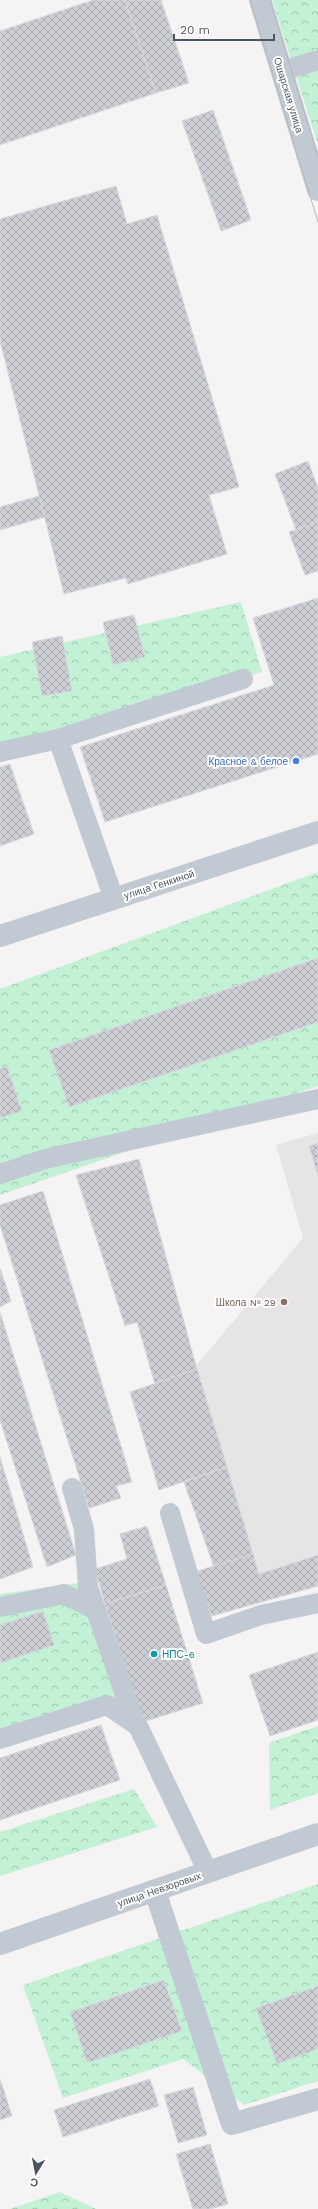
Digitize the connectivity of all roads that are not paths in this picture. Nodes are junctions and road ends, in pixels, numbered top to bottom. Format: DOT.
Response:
graph roads {
  1 [pos="260,0"];
  2 [pos="318,60"];
  3 [pos="282,71"];
  4 [pos="318,190"];
  5 [pos="243,679"];
  6 [pos="58,739"];
  7 [pos="0,752"];
  8 [pos="318,832"];
  9 [pos="114,899"];
  10 [pos="0,936"];
  11 [pos="318,1099"];
  12 [pos="0,1174"];
  13 [pos="72,1488"];
  14 [pos="170,1513"];
  15 [pos="318,1603"];
  16 [pos="0,1607"];
  17 [pos="96,1610"];
  18 [pos="135,1724"];
  19 [pos="0,1739"];
  20 [pos="318,1834"];
  21 [pos="208,1872"];
  22 [pos="155,1891"];
  23 [pos="0,1944"];
  24 [pos="318,2099"];
  1 -- 3 [label="street, Ошарская улица"];
  2 -- 3 [label="lane"];
  3 -- 4 [label="street, Ошарская улица"];
  5 -- 6 [label="lane"];
  6 -- 7 [label="lane"];
  6 -- 9 [label="lane"];
  8 -- 9 [label="street, улица Генкиной"];
  9 -- 10 [label="street, улица Генкиной"];
  11 -- 12 [label="lane"];
  13 -- 17 [label="lane"];
  14 -- 15 [label="lane"];
  16 -- 17 [label="lane"];
  17 -- 18 [label="lane"];
  18 -- 19 [label="lane"];
  18 -- 21 [label="lane"];
  20 -- 21 [label="street, улица Невзоровых"];
  21 -- 22 [label="street, улица Невзоровых"];
  22 -- 23 [label="street, улица Невзоровых"];
  22 -- 24 [label="street"];
}
